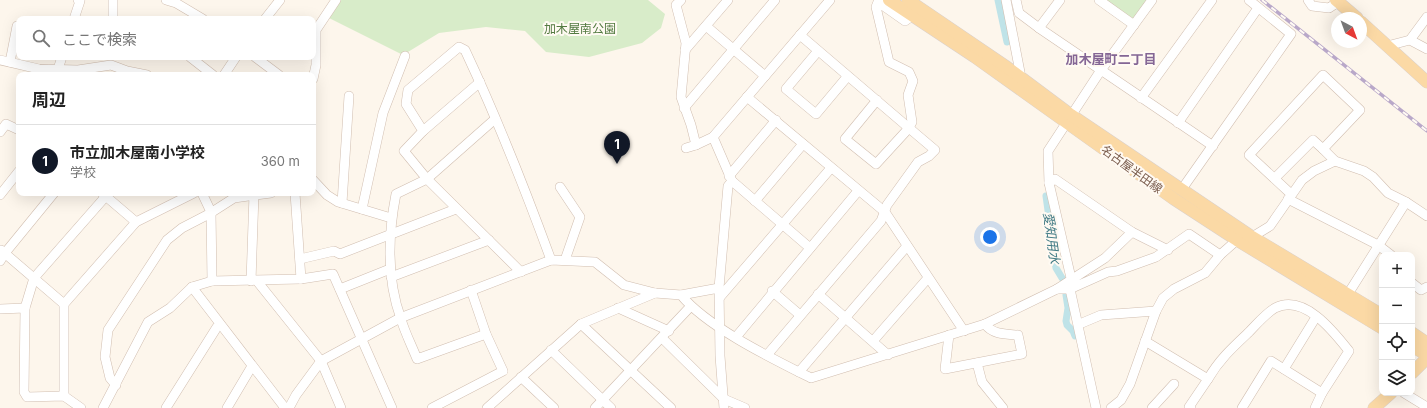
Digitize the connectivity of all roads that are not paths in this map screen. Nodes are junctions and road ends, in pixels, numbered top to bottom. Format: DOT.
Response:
graph roads {
  1 [pos="78,0"];
  2 [pos="113,0"];
  3 [pos="166,0"];
  4 [pos="280,0"];
  5 [pos="336,0"];
  6 [pos="679,0"];
  7 [pos="728,0"];
  8 [pos="775,0"];
  9 [pos="890,0"];
  10 [pos="908,0"];
  11 [pos="1006,0"];
  12 [pos="1016,0"];
  13 [pos="1060,0"];
  14 [pos="1101,0"];
  15 [pos="1152,0"];
  16 [pos="1212,0"];
  17 [pos="1248,0"];
  18 [pos="1308,0"];
  19 [pos="825,1"];
  20 [pos="1337,1"];
  21 [pos="1258,8"];
  22 [pos="1350,12"];
  23 [pos="75,16"];
  24 [pos="113,16"];
  25 [pos="198,16"];
  26 [pos="267,16"];
  27 [pos="912,16"];
  28 [pos="1427,17"];
  29 [pos="1134,25"];
  30 [pos="706,26"];
  31 [pos="1039,28"];
  32 [pos="1367,28"];
  33 [pos="316,30"];
  34 [pos="316,30"];
  35 [pos="16,31"];
  36 [pos="800,35"];
  37 [pos="1410,40"];
  38 [pos="1387,46"];
  39 [pos="734,48"];
  40 [pos="1427,49"];
  41 [pos="685,50"];
  42 [pos="818,51"];
  43 [pos="405,56"];
  44 [pos="0,60"];
  45 [pos="61,60"];
  46 [pos="194,60"];
  47 [pos="234,60"];
  48 [pos="259,60"];
  49 [pos="316,60"];
  50 [pos="316,60"];
  51 [pos="112,61"];
  52 [pos="10,62"];
  53 [pos="58,69"];
  54 [pos="1101,70"];
  55 [pos="54,72"];
  56 [pos="132,72"];
  57 [pos="209,72"];
  58 [pos="226,72"];
  59 [pos="275,72"];
  60 [pos="314,72"];
  61 [pos="765,76"];
  62 [pos="1019,76"];
  63 [pos="847,77"];
  64 [pos="480,82"];
  65 [pos="1427,82"];
  66 [pos="349,96"];
  67 [pos="747,97"];
  68 [pos="1141,98"];
  69 [pos="877,100"];
  70 [pos="684,108"];
  71 [pos="1068,118"];
  72 [pos="495,119"];
  73 [pos="776,120"];
  74 [pos="1178,123"];
  75 [pos="908,128"];
  76 [pos="16,129"];
  77 [pos="423,131"];
  78 [pos="0,132"];
  79 [pos="714,137"];
  80 [pos="803,144"];
  81 [pos="696,145"];
  82 [pos="1213,146"];
  83 [pos="686,148"];
  84 [pos="1323,149"];
  85 [pos="1335,161"];
  86 [pos="831,168"];
  87 [pos="16,175"];
  88 [pos="730,178"];
  89 [pos="1275,178"];
  90 [pos="427,179"];
  91 [pos="316,183"];
  92 [pos="1049,183"];
  93 [pos="560,187"];
  94 [pos="1182,189"];
  95 [pos="858,191"];
  96 [pos="0,195"];
  97 [pos="51,196"];
  98 [pos="102,196"];
  99 [pos="106,196"];
  100 [pos="188,196"];
  101 [pos="204,196"];
  102 [pos="244,196"];
  103 [pos="254,196"];
  104 [pos="295,196"];
  105 [pos="1289,197"];
  106 [pos="755,201"];
  107 [pos="1406,202"];
  108 [pos="342,203"];
  109 [pos="362,209"];
  110 [pos="456,210"];
  111 [pos="212,212"];
  112 [pos="885,212"];
  113 [pos="1427,216"];
  114 [pos="391,218"];
  115 [pos="136,222"];
  116 [pos="783,225"];
  117 [pos="1132,232"];
  118 [pos="389,236"];
  119 [pos="1252,237"];
  120 [pos="489,240"];
  121 [pos="1237,240"];
  122 [pos="1378,245"];
  123 [pos="906,246"];
  124 [pos="810,248"];
  125 [pos="1168,250"];
  126 [pos="1387,252"];
  127 [pos="2,254"];
  128 [pos="1220,255"];
  129 [pos="300,259"];
  130 [pos="551,260"];
  131 [pos="565,260"];
  132 [pos="521,272"];
  133 [pos="391,273"];
  134 [pos="34,278"];
  135 [pos="928,278"];
  136 [pos="1072,278"];
  137 [pos="301,279"];
  138 [pos="212,281"];
  139 [pos="254,281"];
  140 [pos="1415,285"];
  141 [pos="192,287"];
  142 [pos="1427,287"];
  143 [pos="340,289"];
  144 [pos="1057,289"];
  145 [pos="1070,289"];
  146 [pos="471,290"];
  147 [pos="772,291"];
  148 [pos="655,293"];
  149 [pos="720,293"];
  150 [pos="818,294"];
  151 [pos="1348,294"];
  152 [pos="681,295"];
  153 [pos="64,304"];
  154 [pos="690,307"];
  155 [pos="25,308"];
  156 [pos="618,308"];
  157 [pos="0,309"];
  158 [pos="1156,311"];
  159 [pos="1379,313"];
  160 [pos="800,315"];
  161 [pos="847,317"];
  162 [pos="1316,317"];
  163 [pos="400,318"];
  164 [pos="1082,323"];
  165 [pos="581,324"];
  166 [pos="985,324"];
  167 [pos="221,326"];
  168 [pos="720,326"];
  169 [pos="1379,326"];
  170 [pos="964,331"];
  171 [pos="486,334"];
  172 [pos="665,335"];
  173 [pos="1415,335"];
  174 [pos="949,336"];
  175 [pos="736,337"];
  176 [pos="362,338"];
  177 [pos="1145,340"];
  178 [pos="873,341"];
  179 [pos="1427,343"];
  180 [pos="1415,348"];
  181 [pos="551,350"];
  182 [pos="767,355"];
  183 [pos="888,355"];
  184 [pos="1427,357"];
  185 [pos="321,361"];
  186 [pos="977,363"];
  187 [pos="252,366"];
  188 [pos="1284,369"];
  189 [pos="1415,370"];
  190 [pos="631,371"];
  191 [pos="799,372"];
  192 [pos="521,377"];
  193 [pos="1208,379"];
  194 [pos="1174,384"];
  195 [pos="116,385"];
  196 [pos="1322,393"];
  197 [pos="64,396"];
  198 [pos="1388,396"];
  199 [pos="1409,396"];
  200 [pos="603,400"];
  201 [pos="724,404"];
  202 [pos="1000,405"];
  203 [pos="1117,406"];
  204 [pos="490,407"];
  205 [pos="1427,407"];
  206 [pos="81,408"];
  207 [pos="103,408"];
  208 [pos="166,408"];
  209 [pos="227,408"];
  210 [pos="285,408"];
  211 [pos="289,408"];
  212 [pos="341,408"];
  213 [pos="392,408"];
  214 [pos="432,408"];
  215 [pos="554,408"];
  216 [pos="595,408"];
  217 [pos="611,408"];
  218 [pos="671,408"];
  219 [pos="745,408"];
  220 [pos="990,408"];
  221 [pos="1096,408"];
  222 [pos="1152,408"];
  223 [pos="1191,408"];
  224 [pos="1242,408"];
  225 [pos="1315,408"];
  226 [pos="1374,408"];
  1 -- 23 [label="street"];
  2 -- 24 [label="street"];
  3 -- 25 [label="street"];
  4 -- 26 [label="street"];
  5 -- 34 [label="street"];
  6 -- 41 [label="street"];
  7 -- 30 [label="street"];
  8 -- 39 [label="street"];
  9 -- 27 [label="main road, 名古屋半田線"];
  10 -- 62 [label="main road, 名古屋半田線"];
  11 -- 62 [label="street"];
  12 -- 31 [label="street"];
  13 -- 31 [label="street"];
  14 -- 29 [label="street"];
  15 -- 29 [label="street"];
  16 -- 68 [label="street"];
  17 -- 21 [label="street"];
  18 -- 20 [label="street"];
  19 -- 36 [label="street"];
  20 -- 22 [label="main road"];
  21 -- 74 [label="street"];
  21 -- 82 [label="street"];
  27 -- 71 [label="main road, 名古屋半田線"];
  27 -- 75 [label="street"];
  28 -- 37 [label="street"];
  29 -- 54 [label="street"];
  30 -- 39 [label="street"];
  30 -- 41 [label="street"];
  31 -- 54 [label="street"];
  32 -- 38 [label="main road"];
  33 -- 50 [label="street"];
  35 -- 52 [label="street"];
  36 -- 42 [label="street"];
  36 -- 61 [label="street"];
  37 -- 38 [label="street"];
  37 -- 40 [label="street"];
  38 -- 65 [label="main road"];
  39 -- 61 [label="street"];
  39 -- 70 [label="street"];
  41 -- 70 [label="street"];
  42 -- 63 [label="street"];
  42 -- 63 [label="street"];
  43 -- 109 [label="street"];
  44 -- 52 [label="street"];
  45 -- 53 [label="street"];
  46 -- 57 [label="street"];
  47 -- 58 [label="street"];
  48 -- 59 [label="street"];
  49 -- 60 [label="street"];
  51 -- 53 [label="street"];
  51 -- 56 [label="street"];
  52 -- 53 [label="street"];
  53 -- 55 [label="street"];
  54 -- 68 [label="street"];
  54 -- 71 [label="street"];
  61 -- 67 [label="street"];
  62 -- 71 [label="main road, 名古屋半田線"];
  63 -- 69 [label="street"];
  64 -- 72 [label="street"];
  64 -- 77 [label="street"];
  64 -- 77 [label="street"];
  66 -- 108 [label="street"];
  67 -- 73 [label="street"];
  67 -- 79 [label="street"];
  68 -- 74 [label="street"];
  69 -- 75 [label="street"];
  69 -- 75 [label="street"];
  70 -- 81 [label="street"];
  71 -- 92 [label="street"];
  71 -- 94 [label="main road, 名古屋半田線"];
  71 -- 121 [label="main road, 名古屋半田線"];
  72 -- 90 [label="street"];
  72 -- 130 [label="street"];
  73 -- 80 [label="street"];
  73 -- 88 [label="street"];
  74 -- 82 [label="street"];
  75 -- 112 [label="street"];
  76 -- 78 [label="street"];
  77 -- 90 [label="street"];
  79 -- 81 [label="street"];
  79 -- 88 [label="street"];
  80 -- 86 [label="street"];
  80 -- 106 [label="street"];
  81 -- 83 [label="street"];
  82 -- 94 [label="street"];
  84 -- 85 [label="street"];
  84 -- 89 [label="street"];
  84 -- 89 [label="street"];
  85 -- 105 [label="street"];
  85 -- 107 [label="street"];
  86 -- 95 [label="street"];
  86 -- 116 [label="street"];
  87 -- 96 [label="street"];
  88 -- 106 [label="street"];
  88 -- 149 [label="street"];
  89 -- 105 [label="street"];
  90 -- 110 [label="street"];
  90 -- 114 [label="street"];
  91 -- 108 [label="street"];
  92 -- 117 [label="street"];
  92 -- 136 [label="street"];
  93 -- 131 [label="street"];
  94 -- 119 [label="main road, 名古屋半田線"];
  95 -- 112 [label="street"];
  95 -- 124 [label="street"];
  97 -- 127 [label="street"];
  98 -- 134 [label="street"];
  99 -- 115 [label="street"];
  100 -- 115 [label="street"];
  101 -- 111 [label="street"];
  102 -- 111 [label="street"];
  103 -- 139 [label="street"];
  104 -- 129 [label="street"];
  105 -- 119 [label="street"];
  105 -- 122 [label="street"];
  106 -- 116 [label="street"];
  107 -- 113 [label="street"];
  107 -- 122 [label="street"];
  108 -- 109 [label="street"];
  109 -- 114 [label="street"];
  110 -- 118 [label="street"];
  110 -- 120 [label="street"];
  111 -- 138 [label="street"];
  111 -- 195 [label="street"];
  112 -- 123 [label="street"];
  112 -- 150 [label="street"];
  114 -- 118 [label="street"];
  115 -- 153 [label="street"];
  116 -- 124 [label="street"];
  116 -- 149 [label="street"];
  117 -- 125 [label="street"];
  117 -- 136 [label="street"];
  118 -- 129 [label="street"];
  118 -- 133 [label="street"];
  119 -- 121 [label="street"];
  119 -- 151 [label="main road, 名古屋半田線"];
  120 -- 132 [label="street"];
  120 -- 133 [label="street"];
  121 -- 128 [label="street"];
  121 -- 169 [label="main road, 名古屋半田線"];
  122 -- 126 [label="street"];
  122 -- 151 [label="street"];
  123 -- 135 [label="street"];
  123 -- 161 [label="street"];
  124 -- 147 [label="street"];
  125 -- 128 [label="street"];
  125 -- 145 [label="street"];
  127 -- 134 [label="street"];
  128 -- 158 [label="street"];
  129 -- 137 [label="street"];
  130 -- 131 [label="street"];
  130 -- 132 [label="street"];
  131 -- 148 [label="street"];
  132 -- 146 [label="street"];
  133 -- 143 [label="street"];
  133 -- 163 [label="street"];
  134 -- 153 [label="street"];
  134 -- 155 [label="street"];
  135 -- 170 [label="street"];
  135 -- 178 [label="street"];
  136 -- 144 [label="street"];
  137 -- 139 [label="street"];
  137 -- 143 [label="street"];
  138 -- 139 [label="street"];
  138 -- 141 [label="street"];
  139 -- 185 [label="street"];
  140 -- 142 [label="street"];
  141 -- 167 [label="street"];
  141 -- 195 [label="street"];
  143 -- 176 [label="street"];
  144 -- 145 [label="street"];
  144 -- 166 [label="street"];
  145 -- 221 [label="street"];
  146 -- 163 [label="street"];
  146 -- 171 [label="street"];
  147 -- 160 [label="street"];
  147 -- 175 [label="street"];
  148 -- 152 [label="street"];
  148 -- 156 [label="street"];
  149 -- 152 [label="street"];
  149 -- 168 [label="street"];
  150 -- 160 [label="street"];
  150 -- 161 [label="street"];
  151 -- 159 [label="main road, 名古屋半田線"];
  152 -- 154 [label="street"];
  153 -- 197 [label="street"];
  154 -- 168 [label="street"];
  154 -- 172 [label="street"];
  155 -- 157 [label="street"];
  155 -- 197 [label="street"];
  156 -- 165 [label="street"];
  156 -- 172 [label="street"];
  158 -- 164 [label="street"];
  158 -- 177 [label="street"];
  160 -- 182 [label="street"];
  161 -- 178 [label="street"];
  161 -- 191 [label="street"];
  162 -- 188 [label="street"];
  162 -- 193 [label="street"];
  162 -- 196 [label="street"];
  163 -- 171 [label="street"];
  163 -- 176 [label="street"];
  165 -- 181 [label="street"];
  165 -- 190 [label="street"];
  166 -- 170 [label="street"];
  166 -- 186 [label="street"];
  167 -- 187 [label="street"];
  167 -- 208 [label="street"];
  168 -- 175 [label="street"];
  168 -- 201 [label="street"];
  170 -- 174 [label="street"];
  171 -- 214 [label="street"];
  172 -- 190 [label="street"];
  172 -- 201 [label="street"];
  173 -- 179 [label="main road"];
  174 -- 183 [label="street"];
  174 -- 186 [label="street"];
  175 -- 182 [label="street"];
  176 -- 185 [label="street"];
  176 -- 213 [label="street"];
  177 -- 193 [label="street"];
  177 -- 203 [label="street"];
  178 -- 183 [label="street"];
  180 -- 184 [label="main road"];
  181 -- 192 [label="street"];
  181 -- 200 [label="street"];
  182 -- 191 [label="street"];
  183 -- 191 [label="street"];
  184 -- 189 [label="main road"];
  185 -- 211 [label="street"];
  185 -- 212 [label="street"];
  186 -- 202 [label="street"];
  187 -- 209 [label="street"];
  187 -- 210 [label="street"];
  188 -- 196 [label="street"];
  188 -- 224 [label="street"];
  190 -- 200 [label="street"];
  190 -- 218 [label="street"];
  192 -- 204 [label="street"];
  192 -- 215 [label="street"];
  193 -- 223 [label="street"];
  194 -- 222 [label="street"];
  195 -- 207 [label="street"];
  196 -- 225 [label="street"];
  197 -- 206 [label="street"];
  198 -- 226 [label="main road"];
  199 -- 205 [label="street"];
  200 -- 216 [label="street"];
  200 -- 217 [label="street"];
  201 -- 219 [label="street"];
  202 -- 220 [label="street"];
}
